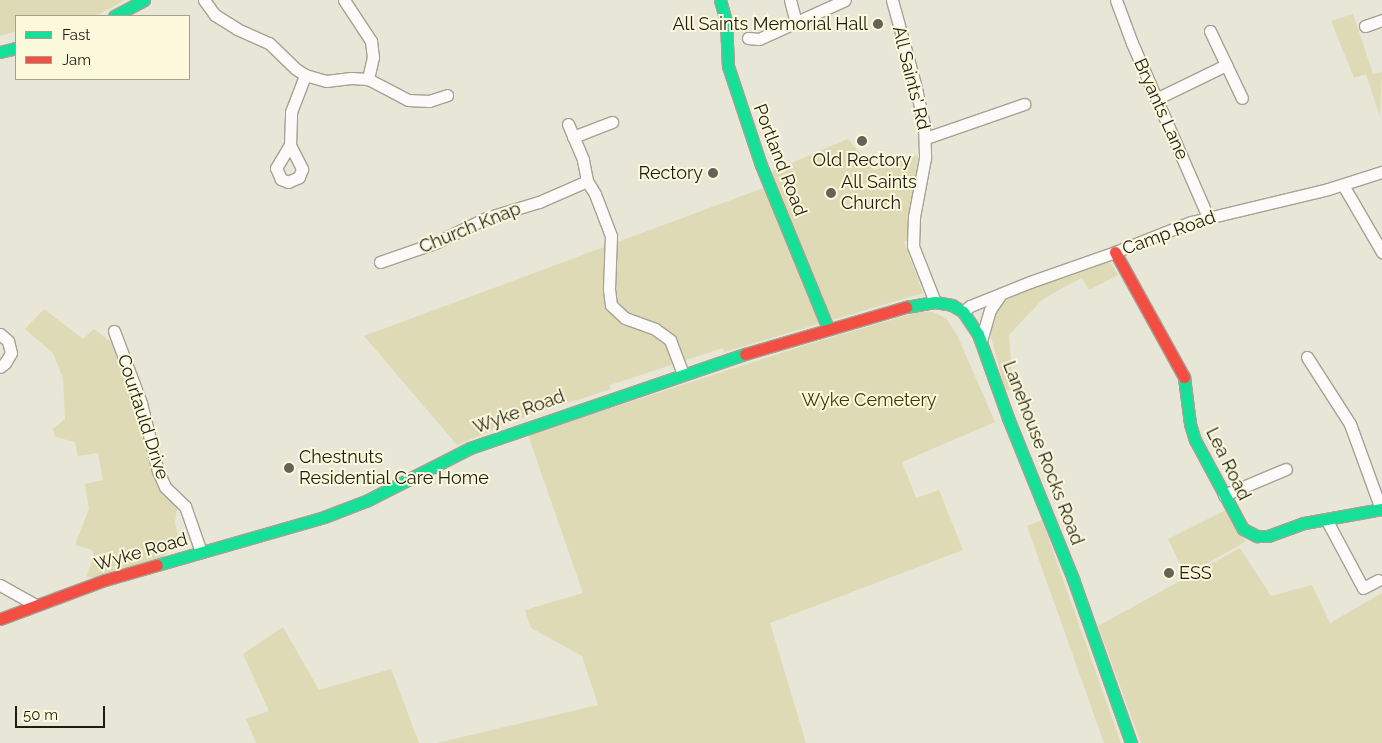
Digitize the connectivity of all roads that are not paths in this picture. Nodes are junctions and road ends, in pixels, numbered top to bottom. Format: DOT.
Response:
graph roads {
  1 [pos="144,0"];
  2 [pos="204,0"];
  3 [pos="344,0"];
  4 [pos="720,0"];
  5 [pos="790,0"];
  6 [pos="845,0"];
  7 [pos="892,0"];
  8 [pos="1116,0"];
  9 [pos="116,15"];
  10 [pos="1382,20"];
  11 [pos="796,22"];
  12 [pos="1365,26"];
  13 [pos="1210,31"];
  14 [pos="748,38"];
  15 [pos="15,48"];
  16 [pos="0,52"];
  17 [pos="1226,65"];
  18 [pos="305,75"];
  19 [pos="368,79"];
  20 [pos="447,95"];
  21 [pos="1158,98"];
  22 [pos="1242,98"];
  23 [pos="1024,104"];
  24 [pos="612,122"];
  25 [pos="568,124"];
  26 [pos="573,137"];
  27 [pos="926,138"];
  28 [pos="290,145"];
  29 [pos="1382,172"];
  30 [pos="587,181"];
  31 [pos="1343,185"];
  32 [pos="1208,217"];
  33 [pos="1116,252"];
  34 [pos="1382,252"];
  35 [pos="380,262"];
  36 [pos="1004,292"];
  37 [pos="935,302"];
  38 [pos="963,312"];
  39 [pos="828,328"];
  40 [pos="114,332"];
  41 [pos="0,334"];
  42 [pos="981,341"];
  43 [pos="1307,357"];
  44 [pos="0,367"];
  45 [pos="683,374"];
  46 [pos="1286,469"];
  47 [pos="1224,496"];
  48 [pos="1382,509"];
  49 [pos="1326,519"];
  50 [pos="201,552"];
  51 [pos="1378,580"];
  52 [pos="0,585"];
  53 [pos="36,605"];
  54 [pos="0,619"];
  55 [pos="1131,743"];
  1 -- 9 [label="main road"];
  2 -- 18 [label="street"];
  3 -- 19 [label="street"];
  4 -- 39 [label="main road, Portland Road"];
  5 -- 11 [label="street"];
  6 -- 11 [label="street"];
  7 -- 27 [label="street, All Saints' Rd"];
  8 -- 21 [label="street, Bryants Lane"];
  10 -- 12 [label="street"];
  11 -- 14 [label="street"];
  13 -- 17 [label="street"];
  15 -- 16 [label="main road"];
  17 -- 21 [label="street"];
  17 -- 22 [label="street"];
  18 -- 19 [label="street"];
  18 -- 28 [label="street"];
  19 -- 20 [label="street"];
  21 -- 32 [label="street, Bryants Lane"];
  23 -- 27 [label="street"];
  24 -- 26 [label="street"];
  25 -- 26 [label="street"];
  26 -- 30 [label="street"];
  27 -- 37 [label="street, All Saints' Rd"];
  29 -- 31 [label="street, Camp Road"];
  30 -- 35 [label="street, Church Knap"];
  30 -- 45 [label="street"];
  31 -- 32 [label="street, Camp Road"];
  31 -- 34 [label="street"];
  32 -- 33 [label="street, Camp Road"];
  33 -- 36 [label="street, Camp Road"];
  33 -- 47 [label="main road, Lea Road"];
  36 -- 38 [label="street, Camp Road"];
  36 -- 42 [label="street"];
  37 -- 38 [label="main road"];
  37 -- 39 [label="main road"];
  38 -- 42 [label="main road, Lanehouse Rocks Road"];
  39 -- 45 [label="main road, Wyke Road"];
  40 -- 50 [label="street, Courtauld Drive"];
  41 -- 44 [label="street"];
  42 -- 55 [label="main road, Lanehouse Rocks Road"];
  43 -- 48 [label="street"];
  45 -- 50 [label="main road, Wyke Road"];
  46 -- 47 [label="street"];
  47 -- 49 [label="main road, Lea Road"];
  48 -- 49 [label="main road"];
  49 -- 51 [label="street"];
  50 -- 53 [label="main road, Wyke Road"];
  52 -- 53 [label="street"];
  53 -- 54 [label="main road, Wyke Road"];
}
